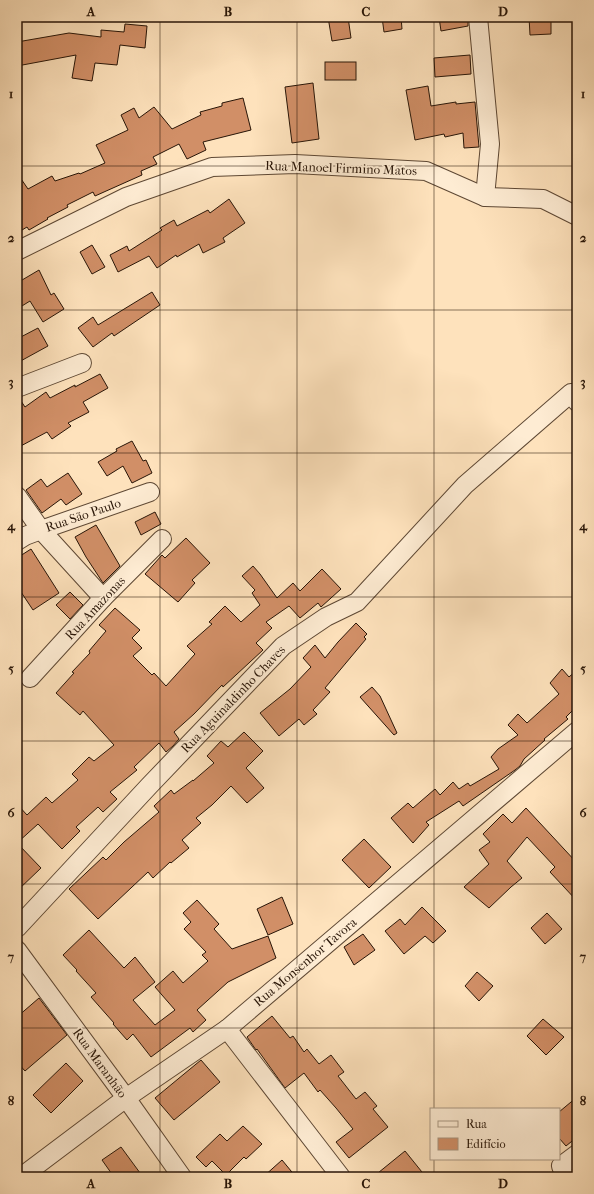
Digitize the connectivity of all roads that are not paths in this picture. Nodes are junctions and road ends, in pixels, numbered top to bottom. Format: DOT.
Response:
graph roads {
  1 [pos="478,17"];
  2 [pos="485,197"];
  3 [pos="577,216"];
  4 [pos="17,252"];
  5 [pos="82,363"];
  6 [pos="17,388"];
  7 [pos="574,398"];
  8 [pos="150,492"];
  9 [pos="17,496"];
  10 [pos="41,530"];
  11 [pos="162,539"];
  12 [pos="17,541"];
  13 [pos="103,598"];
  14 [pos="30,678"];
  15 [pos="577,731"];
  16 [pos="17,928"];
  17 [pos="17,950"];
  18 [pos="227,1029"];
  19 [pos="126,1098"];
  20 [pos="577,1154"];
  21 [pos="563,1172"];
  22 [pos="21,1177"];
  23 [pos="182,1177"];
  24 [pos="341,1177"];
  1 -- 2 [label="street"];
  2 -- 3 [label="street, Rua Manoel Firmino Matos"];
  2 -- 4 [label="street, Rua Manoel Firmino Matos"];
  5 -- 6 [label="street"];
  7 -- 16 [label="street, Rua Aguinaldinho Chaves"];
  8 -- 10 [label="street, Rua São Paulo"];
  9 -- 10 [label="street"];
  10 -- 12 [label="street, Rua São Paulo"];
  10 -- 13 [label="street"];
  11 -- 13 [label="street, Rua Amazonas"];
  13 -- 14 [label="street, Rua Amazonas"];
  15 -- 18 [label="street, Rua Monsenhor Tavora"];
  17 -- 19 [label="street, Rua Maranhão"];
  18 -- 19 [label="street, Rua Monsenhor Tavora"];
  18 -- 24 [label="street"];
  19 -- 22 [label="street, Rua Monsenhor Tavora"];
  19 -- 23 [label="street, Rua Maranhão"];
  20 -- 21 [label="street"];
}
